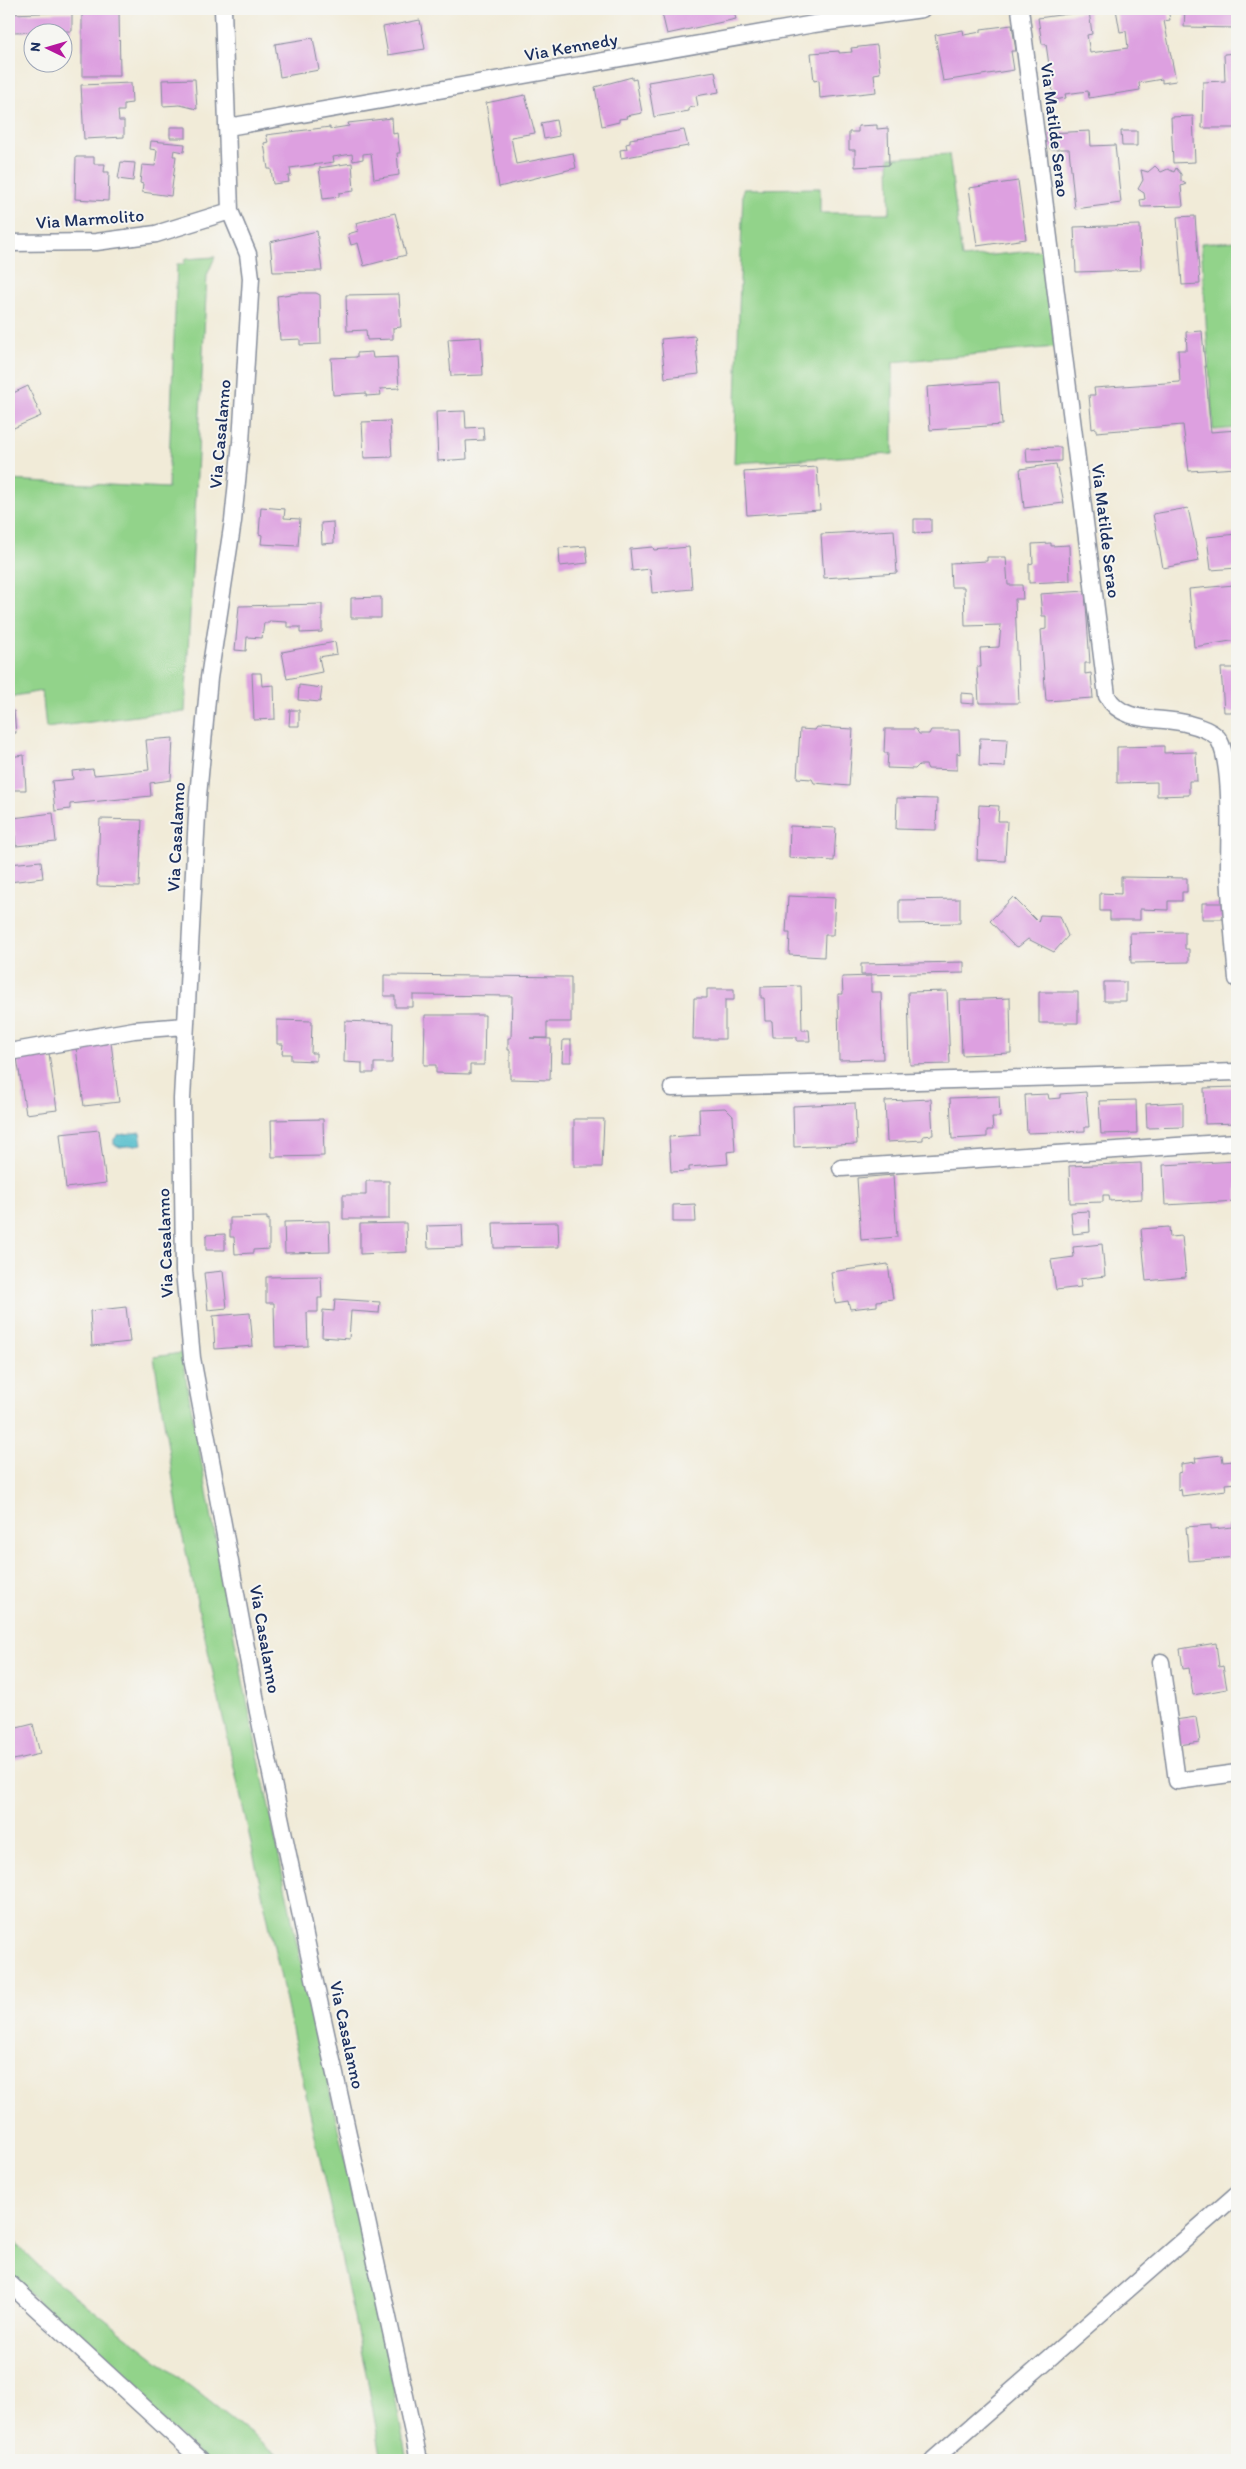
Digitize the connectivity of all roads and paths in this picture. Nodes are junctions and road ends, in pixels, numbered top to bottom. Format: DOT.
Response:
graph roads {
  1 [pos="223,9"];
  2 [pos="922,9"];
  3 [pos="1020,9"];
  4 [pos="812,17"];
  5 [pos="228,127"];
  6 [pos="230,211"];
  7 [pos="9,243"];
  8 [pos="1237,978"];
  9 [pos="186,1026"];
  10 [pos="9,1052"];
  11 [pos="1237,1072"];
  12 [pos="672,1088"];
  13 [pos="1237,1142"];
  14 [pos="841,1168"];
  15 [pos="1161,1662"];
  16 [pos="1237,1773"];
  17 [pos="1237,2194"];
  18 [pos="9,2283"];
  19 [pos="201,2460"];
  20 [pos="419,2460"];
  21 [pos="933,2460"];
  1 -- 5 [label="street, Via Casalanno"];
  2 -- 4 [label="street, Via Kennedy"];
  3 -- 8 [label="street, Via Matilde Serao"];
  4 -- 5 [label="street, Via Kennedy"];
  5 -- 6 [label="street, Via Casalanno"];
  6 -- 7 [label="street, Via Marmolito"];
  6 -- 9 [label="street, Via Casalanno"];
  9 -- 10 [label="street"];
  9 -- 20 [label="street, Via Casalanno"];
  11 -- 12 [label="street"];
  13 -- 14 [label="street"];
  15 -- 16 [label="street"];
  17 -- 21 [label="street"];
  18 -- 19 [label="street"];
}
